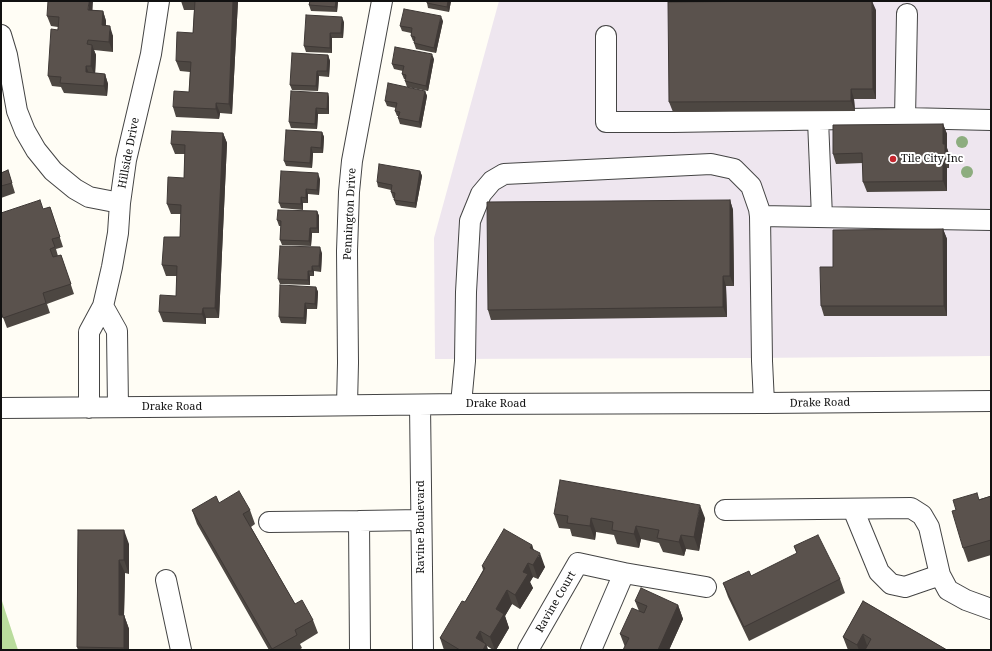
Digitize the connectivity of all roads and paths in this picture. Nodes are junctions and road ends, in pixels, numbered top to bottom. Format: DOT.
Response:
graph roads {
  1 [pos="159,1"];
  2 [pos="382,1"];
  3 [pos="907,14"];
  4 [pos="1,35"];
  5 [pos="606,36"];
  6 [pos="905,118"];
  7 [pos="818,120"];
  8 [pos="991,120"];
  9 [pos="120,202"];
  10 [pos="760,216"];
  11 [pos="822,217"];
  12 [pos="991,220"];
  13 [pos="103,306"];
  14 [pos="991,401"];
  15 [pos="764,403"];
  16 [pos="461,404"];
  17 [pos="347,405"];
  18 [pos="420,405"];
  19 [pos="118,407"];
  20 [pos="1,408"];
  21 [pos="89,408"];
  22 [pos="853,509"];
  23 [pos="725,510"];
  24 [pos="421,520"];
  25 [pos="359,521"];
  26 [pos="269,522"];
  27 [pos="624,573"];
  28 [pos="940,575"];
  29 [pos="166,580"];
  30 [pos="706,587"];
  31 [pos="991,610"];
  32 [pos="181,650"];
  33 [pos="360,650"];
  34 [pos="423,650"];
  35 [pos="528,650"];
  36 [pos="591,650"];
  1 -- 9 [label="street, Hillside Drive"];
  2 -- 17 [label="street, Pennington Drive"];
  3 -- 6 [label="street"];
  4 -- 9 [label="street"];
  5 -- 7 [label="street"];
  6 -- 7 [label="street"];
  6 -- 8 [label="street"];
  7 -- 11 [label="street"];
  9 -- 13 [label="street, Hillside Drive"];
  10 -- 11 [label="street"];
  10 -- 15 [label="street"];
  10 -- 16 [label="street"];
  11 -- 12 [label="street"];
  13 -- 19 [label="street"];
  13 -- 21 [label="street, Hillside Drive"];
  14 -- 15 [label="street, Drake Road"];
  15 -- 16 [label="street, Drake Road"];
  16 -- 18 [label="street, Drake Road"];
  17 -- 18 [label="street, Drake Road"];
  17 -- 19 [label="street, Drake Road"];
  18 -- 24 [label="street, Ravine Boulevard"];
  19 -- 21 [label="street, Drake Road"];
  20 -- 21 [label="street, Drake Road"];
  22 -- 23 [label="street"];
  22 -- 28 [label="street"];
  22 -- 28 [label="street"];
  24 -- 25 [label="street"];
  24 -- 34 [label="street, Ravine Boulevard"];
  25 -- 26 [label="street"];
  25 -- 33 [label="street"];
  27 -- 30 [label="street"];
  27 -- 35 [label="street, Ravine Court"];
  27 -- 36 [label="street"];
  28 -- 31 [label="street"];
  29 -- 32 [label="street"];
}
